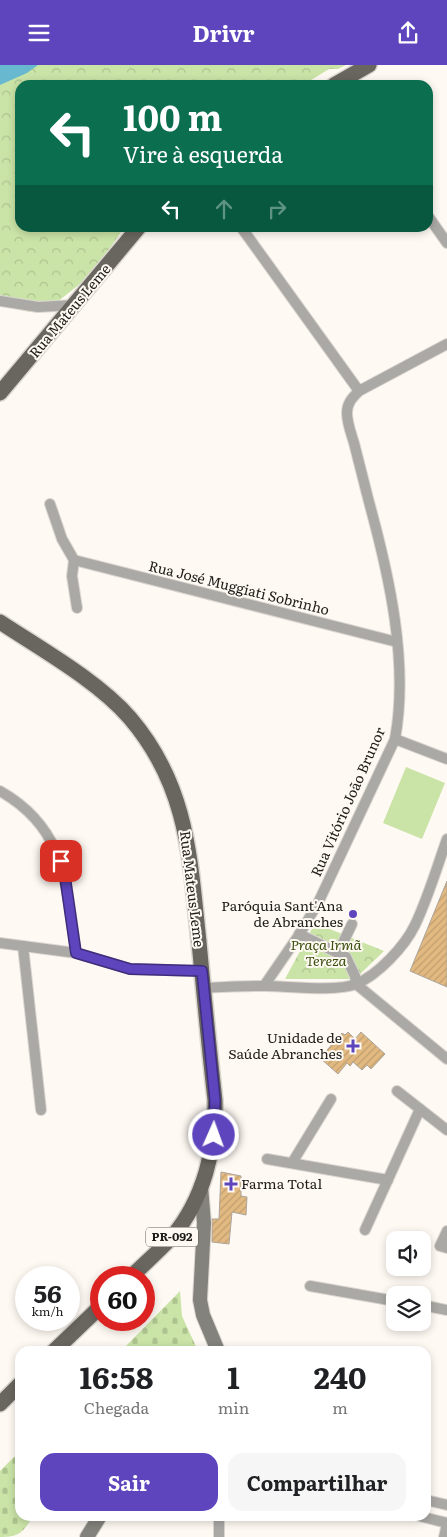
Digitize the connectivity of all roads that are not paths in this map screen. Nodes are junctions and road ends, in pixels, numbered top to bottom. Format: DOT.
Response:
graph roads {
  1 [pos="369,65"];
  2 [pos="343,80"];
  3 [pos="433,223"];
  4 [pos="135,232"];
  5 [pos="245,232"];
  6 [pos="447,243"];
  7 [pos="0,301"];
  8 [pos="75,305"];
  9 [pos="447,344"];
  10 [pos="359,391"];
  11 [pos="0,393"];
  12 [pos="50,504"];
  13 [pos="74,560"];
  14 [pos="77,608"];
  15 [pos="0,621"];
  16 [pos="397,642"];
  17 [pos="395,739"];
  18 [pos="447,759"];
  19 [pos="0,791"];
  20 [pos="447,839"];
  21 [pos="352,924"];
  22 [pos="300,934"];
  23 [pos="0,943"];
  24 [pos="23,946"];
  25 [pos="76,953"];
  26 [pos="338,953"];
  27 [pos="202,971"];
  28 [pos="356,984"];
  29 [pos="264,986"];
  30 [pos="204,988"];
  31 [pos="447,1059"];
  32 [pos="397,1091"];
  33 [pos="332,1099"];
  34 [pos="420,1109"];
  35 [pos="41,1110"];
  36 [pos="447,1129"];
  37 [pos="268,1159"];
  38 [pos="292,1163"];
  39 [pos="388,1180"];
  40 [pos="201,1186"];
  41 [pos="365,1230"];
  42 [pos="447,1231"];
  43 [pos="447,1248"];
  44 [pos="142,1266"];
  45 [pos="310,1286"];
  46 [pos="386,1299"];
  47 [pos="431,1306"];
  48 [pos="447,1309"];
  49 [pos="90,1317"];
  50 [pos="59,1346"];
  51 [pos="216,1346"];
  52 [pos="15,1389"];
  53 [pos="2,1399"];
  54 [pos="431,1501"];
  55 [pos="447,1505"];
  56 [pos="431,1519"];
  57 [pos="97,1521"];
  58 [pos="219,1521"];
  59 [pos="447,1524"];
  60 [pos="87,1537"];
  61 [pos="219,1537"];
  62 [pos="444,1537"];
  1 -- 2 [label="main road"];
  3 -- 6 [label="street"];
  4 -- 8 [label="main road, Rua Mateus Leme"];
  5 -- 10 [label="street"];
  7 -- 8 [label="street"];
  8 -- 11 [label="main road, Rua Mateus Leme"];
  9 -- 10 [label="street"];
  10 -- 16 [label="street, Rua Vitório João Brunor"];
  12 -- 13 [label="street"];
  13 -- 14 [label="street"];
  13 -- 16 [label="street, Rua José Muggiati Sobrinho"];
  15 -- 27 [label="main road, Rua Mateus Leme"];
  16 -- 17 [label="street, Rua Vitório João Brunor"];
  17 -- 18 [label="street"];
  17 -- 22 [label="street, Rua Vitório João Brunor"];
  19 -- 25 [label="street"];
  20 -- 28 [label="street"];
  21 -- 26 [label="street"];
  22 -- 26 [label="street"];
  22 -- 29 [label="street, Rua Vitório João Brunor"];
  23 -- 24 [label="street"];
  24 -- 25 [label="street"];
  24 -- 35 [label="street"];
  25 -- 27 [label="street"];
  26 -- 28 [label="street"];
  27 -- 30 [label="main road, Rua Mateus Leme"];
  28 -- 29 [label="street"];
  28 -- 31 [label="street"];
  29 -- 30 [label="street"];
  30 -- 40 [label="main road, Rua Mateus Leme"];
  32 -- 34 [label="street"];
  33 -- 38 [label="street"];
  34 -- 36 [label="street"];
  34 -- 39 [label="street"];
  37 -- 38 [label="street"];
  38 -- 39 [label="street"];
  39 -- 41 [label="street"];
  40 -- 44 [label="main road, PR-092"];
  40 -- 51 [label="street, Rua Mateus Leme"];
  42 -- 43 [label="street"];
  45 -- 46 [label="street"];
  47 -- 48 [label="street"];
  49 -- 50 [label="main road"];
  52 -- 53 [label="main road"];
  54 -- 55 [label="street"];
  56 -- 59 [label="street"];
  57 -- 60 [label="street"];
  58 -- 61 [label="street"];
  59 -- 62 [label="street"];
}
